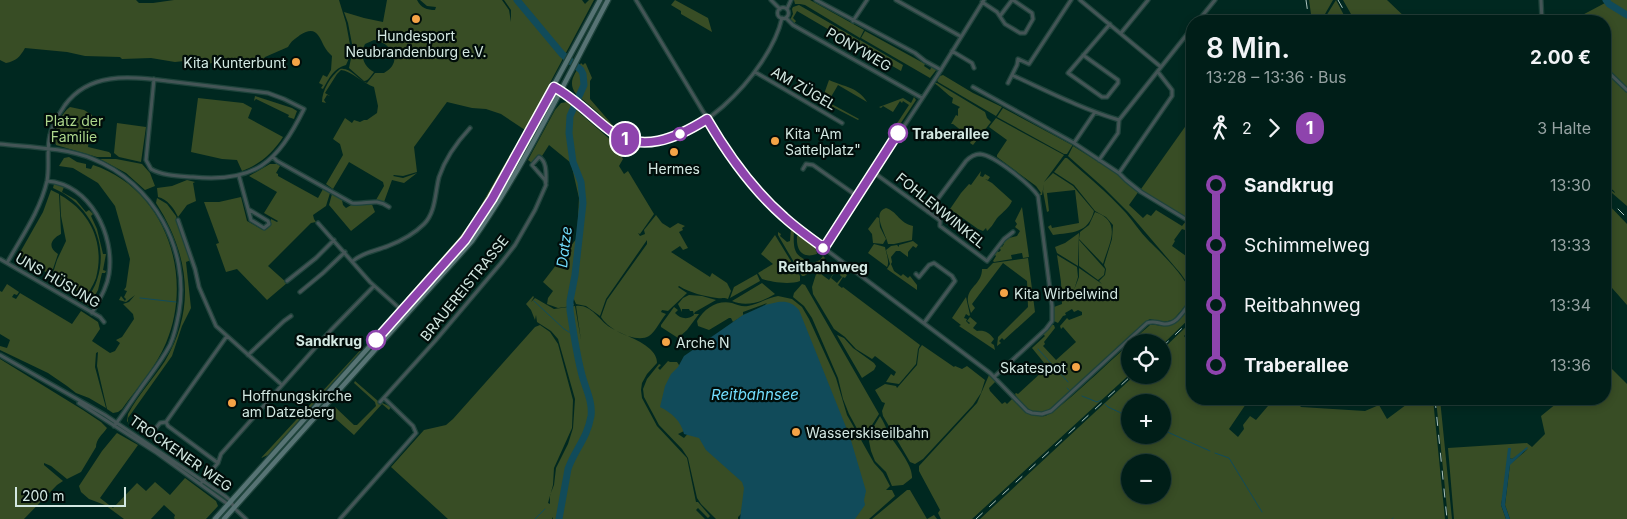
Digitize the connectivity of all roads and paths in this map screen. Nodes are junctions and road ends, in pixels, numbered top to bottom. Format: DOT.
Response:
graph roads {
  1 [pos="600,0"];
  2 [pos="608,0"];
  3 [pos="636,0"];
  4 [pos="771,0"];
  5 [pos="791,0"];
  6 [pos="816,0"];
  7 [pos="867,0"];
  8 [pos="896,0"];
  9 [pos="1012,0"];
  10 [pos="1071,0"];
  11 [pos="1080,0"];
  12 [pos="1148,0"];
  13 [pos="1216,0"];
  14 [pos="1541,0"];
  15 [pos="983,1"];
  16 [pos="780,9"];
  17 [pos="787,9"];
  18 [pos="1203,15"];
  19 [pos="1543,15"];
  20 [pos="1000,16"];
  21 [pos="784,18"];
  22 [pos="853,21"];
  23 [pos="1110,24"];
  24 [pos="1121,33"];
  25 [pos="960,36"];
  26 [pos="1186,36"];
  27 [pos="952,51"];
  28 [pos="1083,55"];
  29 [pos="1161,67"];
  30 [pos="974,68"];
  31 [pos="941,70"];
  32 [pos="755,72"];
  33 [pos="1158,72"];
  34 [pos="1012,75"];
  35 [pos="1611,75"];
  36 [pos="154,79"];
  37 [pos="1008,82"];
  38 [pos="554,87"];
  39 [pos="973,87"];
  40 [pos="560,90"];
  41 [pos="1627,90"];
  42 [pos="922,98"];
  43 [pos="1096,112"];
  44 [pos="707,119"];
  45 [pos="1119,120"];
  46 [pos="842,124"];
  47 [pos="470,128"];
  48 [pos="1074,143"];
  49 [pos="0,144"];
  50 [pos="48,150"];
  51 [pos="273,157"];
  52 [pos="1099,160"];
  53 [pos="803,169"];
  54 [pos="873,172"];
  55 [pos="1119,173"];
  56 [pos="239,176"];
  57 [pos="47,181"];
  58 [pos="546,182"];
  59 [pos="857,196"];
  60 [pos="389,207"];
  61 [pos="248,209"];
  62 [pos="928,212"];
  63 [pos="1186,219"];
  64 [pos="178,220"];
  65 [pos="318,223"];
  66 [pos="1013,232"];
  67 [pos="334,240"];
  68 [pos="824,248"];
  69 [pos="345,252"];
  70 [pos="0,259"];
  71 [pos="353,261"];
  72 [pos="7,263"];
  73 [pos="916,274"];
  74 [pos="288,281"];
  75 [pos="374,286"];
  76 [pos="300,292"];
  77 [pos="1186,308"];
  78 [pos="402,310"];
  79 [pos="92,313"];
  80 [pos="407,315"];
  81 [pos="291,316"];
  82 [pos="104,322"];
  83 [pos="924,323"];
  84 [pos="227,336"];
  85 [pos="0,355"];
  86 [pos="248,356"];
  87 [pos="994,377"];
  88 [pos="282,386"];
  89 [pos="384,398"];
  90 [pos="380,402"];
  91 [pos="166,422"];
  92 [pos="116,424"];
  93 [pos="151,434"];
  94 [pos="218,463"];
  95 [pos="202,482"];
  96 [pos="230,503"];
  97 [pos="234,508"];
  98 [pos="215,519"];
  99 [pos="224,519"];
  100 [pos="246,519"];
  101 [pos="340,519"];
  1 -- 38 [label="main road"];
  2 -- 40 [label="main road"];
  3 -- 44 [label="street"];
  4 -- 16 [label="street"];
  5 -- 17 [label="street"];
  6 -- 22 [label="street"];
  7 -- 22 [label="street"];
  8 -- 25 [label="street"];
  9 -- 20 [label="street"];
  9 -- 20 [label="street"];
  10 -- 34 [label="street"];
  11 -- 23 [label="street"];
  12 -- 24 [label="street"];
  13 -- 18 [label="street"];
  14 -- 19 [label="street"];
  15 -- 20 [label="street"];
  15 -- 25 [label="street"];
  16 -- 17 [label="street"];
  16 -- 21 [label="street"];
  17 -- 21 [label="street"];
  21 -- 32 [label="street"];
  21 -- 42 [label="street, PONYWEG"];
  22 -- 31 [label="street"];
  23 -- 24 [label="street"];
  23 -- 28 [label="street"];
  24 -- 29 [label="street"];
  25 -- 27 [label="street"];
  26 -- 29 [label="street"];
  27 -- 30 [label="street"];
  27 -- 31 [label="street"];
  28 -- 28 [label="street"];
  29 -- 33 [label="street"];
  31 -- 42 [label="street"];
  32 -- 44 [label="street"];
  32 -- 46 [label="street, AM ZÜGEL"];
  33 -- 45 [label="street"];
  33 -- 55 [label="street"];
  34 -- 37 [label="street"];
  34 -- 43 [label="street"];
  35 -- 41 [label="street"];
  36 -- 50 [label="street"];
  36 -- 51 [label="street"];
  36 -- 56 [label="street"];
  38 -- 40 [label="main road"];
  38 -- 78 [label="main road"];
  39 -- 48 [label="street"];
  40 -- 44 [label="street"];
  40 -- 80 [label="main road"];
  42 -- 54 [label="street"];
  43 -- 45 [label="street"];
  43 -- 48 [label="street"];
  44 -- 68 [label="street"];
  45 -- 52 [label="street"];
  47 -- 71 [label="street"];
  48 -- 52 [label="street"];
  49 -- 50 [label="street"];
  50 -- 57 [label="street"];
  50 -- 92 [label="street"];
  51 -- 56 [label="street"];
  51 -- 60 [label="street"];
  52 -- 55 [label="street"];
  53 -- 59 [label="street"];
  54 -- 59 [label="street"];
  54 -- 62 [label="street, FOHLENWINKEL"];
  55 -- 63 [label="street"];
  56 -- 61 [label="street"];
  57 -- 72 [label="street"];
  57 -- 79 [label="street"];
  58 -- 58 [label="street, BRAUEREISTRASSE"];
  58 -- 89 [label="street, BRAUEREISTRASSE"];
  59 -- 68 [label="street"];
  61 -- 61 [label="street"];
  62 -- 66 [label="street, FOHLENWINKEL"];
  62 -- 87 [label="street"];
  64 -- 84 [label="street"];
  65 -- 67 [label="street"];
  67 -- 69 [label="street"];
  67 -- 74 [label="street"];
  68 -- 83 [label="street"];
  69 -- 71 [label="street"];
  69 -- 76 [label="street"];
  70 -- 72 [label="street, UNS HÜSUNG"];
  71 -- 75 [label="street"];
  72 -- 79 [label="street, UNS HÜSUNG"];
  73 -- 83 [label="street"];
  75 -- 78 [label="street"];
  75 -- 88 [label="street"];
  77 -- 87 [label="street"];
  78 -- 80 [label="street"];
  78 -- 96 [label="main road"];
  79 -- 82 [label="street, UNS HÜSUNG"];
  80 -- 97 [label="main road"];
  81 -- 86 [label="street"];
  83 -- 87 [label="street"];
  84 -- 86 [label="street"];
  84 -- 91 [label="street"];
  85 -- 92 [label="street, TROCKENER WEG"];
  86 -- 88 [label="street"];
  88 -- 94 [label="street"];
  89 -- 90 [label="street, BRAUEREISTRASSE"];
  89 -- 101 [label="street"];
  91 -- 93 [label="street"];
  91 -- 94 [label="street"];
  92 -- 95 [label="street, TROCKENER WEG"];
  92 -- 96 [label="street, TROCKENER WEG"];
  94 -- 95 [label="street"];
  95 -- 96 [label="street, TROCKENER WEG"];
  96 -- 97 [label="street, TROCKENER WEG"];
  96 -- 98 [label="main road"];
  97 -- 99 [label="main road"];
  97 -- 100 [label="street"];
}
